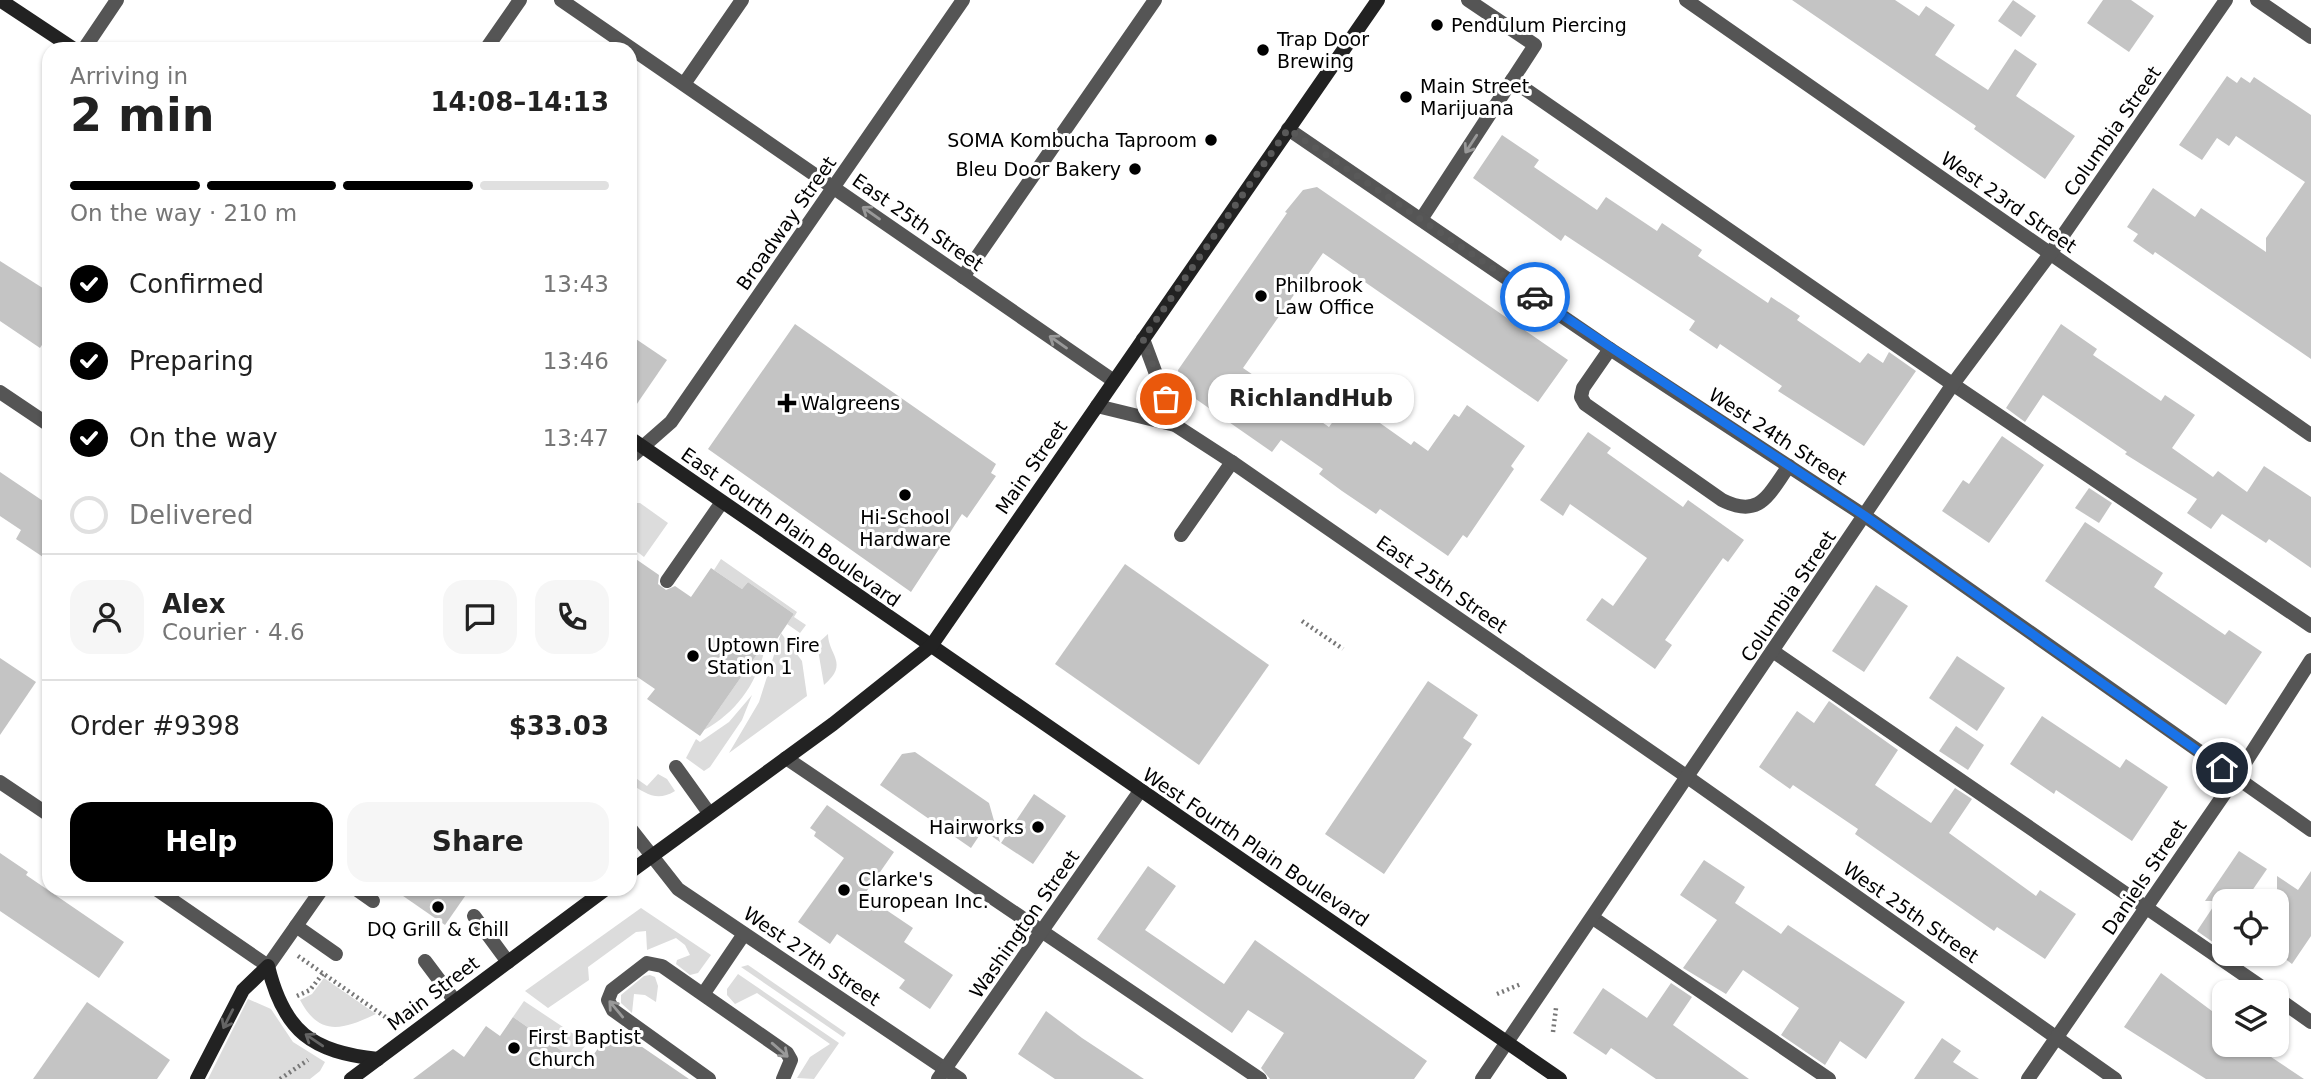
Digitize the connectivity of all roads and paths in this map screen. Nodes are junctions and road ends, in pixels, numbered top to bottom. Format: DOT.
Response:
graph roads {
  1 [pos="0,0"];
  2 [pos="117,0"];
  3 [pos="520,0"];
  4 [pos="561,0"];
  5 [pos="742,0"];
  6 [pos="963,0"];
  7 [pos="1155,0"];
  8 [pos="1378,0"];
  9 [pos="1468,0"];
  10 [pos="1686,0"];
  11 [pos="2226,0"];
  12 [pos="2257,0"];
  13 [pos="2311,37"];
  14 [pos="63,42"];
  15 [pos="89,42"];
  16 [pos="491,42"];
  17 [pos="622,42"];
  18 [pos="637,52"];
  19 [pos="1512,80"];
  20 [pos="684,84"];
  21 [pos="1288,129"];
  22 [pos="834,187"];
  23 [pos="1422,218"];
  24 [pos="2050,254"];
  25 [pos="964,276"];
  26 [pos="1143,339"];
  27 [pos="1610,349"];
  28 [pos="1114,381"];
  29 [pos="1953,384"];
  30 [pos="0,392"];
  31 [pos="1097,406"];
  32 [pos="42,420"];
  33 [pos="1175,425"];
  34 [pos="2311,435"];
  35 [pos="637,443"];
  36 [pos="643,448"];
  37 [pos="637,453"];
  38 [pos="1232,462"];
  39 [pos="1789,466"];
  40 [pos="722,502"];
  41 [pos="1865,516"];
  42 [pos="1181,535"];
  43 [pos="667,581"];
  44 [pos="1302,621"];
  45 [pos="2311,626"];
  46 [pos="931,646"];
  47 [pos="1343,649"];
  48 [pos="1774,652"];
  49 [pos="2311,660"];
  50 [pos="786,758"];
  51 [pos="676,767"];
  52 [pos="1686,776"];
  53 [pos="2236,777"];
  54 [pos="0,782"];
  55 [pos="1140,791"];
  56 [pos="42,811"];
  57 [pos="709,813"];
  58 [pos="2311,830"];
  59 [pos="637,837"];
  60 [pos="652,856"];
  61 [pos="637,867"];
  62 [pos="166,896"];
  63 [pos="317,896"];
  64 [pos="366,896"];
  65 [pos="597,896"];
  66 [pos="373,901"];
  67 [pos="2147,907"];
  68 [pos="474,916"];
  69 [pos="1593,918"];
  70 [pos="296,926"];
  71 [pos="1041,933"];
  72 [pos="744,934"];
  73 [pos="283,946"];
  74 [pos="332,960"];
  75 [pos="425,961"];
  76 [pos="508,962"];
  77 [pos="268,967"];
  78 [pos="323,973"];
  79 [pos="2252,980"];
  80 [pos="313,986"];
  81 [pos="704,993"];
  82 [pos="455,1001"];
  83 [pos="2289,1006"];
  84 [pos="2311,1022"];
  85 [pos="411,1034"];
  86 [pos="2056,1038"];
  87 [pos="1507,1043"];
  88 [pos="378,1059"];
  89 [pos="942,1074"];
  90 [pos="357,1077"];
  91 [pos="197,1079"];
  92 [pos="709,1079"];
  93 [pos="783,1079"];
  94 [pos="960,1079"];
  95 [pos="1260,1079"];
  96 [pos="1482,1079"];
  97 [pos="1560,1079"];
  98 [pos="1829,1079"];
  99 [pos="2028,1079"];
  100 [pos="2115,1079"];
  1 -- 14 [label="main road"];
  2 -- 15 [label="street"];
  3 -- 16 [label="street"];
  4 -- 17 [label="street, East 25th Street"];
  5 -- 20 [label="street"];
  6 -- 22 [label="street, Broadway Street"];
  7 -- 25 [label="street"];
  8 -- 21 [label="main road, Main Street"];
  9 -- 19 [label="street"];
  10 -- 24 [label="street, West 23rd Street"];
  11 -- 24 [label="street, Columbia Street"];
  12 -- 13 [label="street"];
  18 -- 20 [label="street, East 25th Street"];
  19 -- 23 [label="street, one-way"];
  19 -- 29 [label="street"];
  20 -- 22 [label="street, East 25th Street"];
  21 -- 23 [label="street, West 24th Street"];
  21 -- 26 [label="main road, Main Street"];
  25 -- 22 [label="street, East 25th Street, one-way"];
  22 -- 36 [label="street, Broadway Street"];
  23 -- 27 [label="street, West 24th Street"];
  24 -- 29 [label="street, Columbia Street"];
  24 -- 34 [label="street, West 23rd Street"];
  28 -- 25 [label="street, East 25th Street, one-way"];
  26 -- 28 [label="main road, Main Street"];
  26 -- 33 [label="street"];
  27 -- 39 [label="street, West 24th Street"];
  27 -- 39 [label="street"];
  28 -- 31 [label="main road, Main Street"];
  29 -- 41 [label="street, Columbia Street"];
  29 -- 45 [label="street"];
  30 -- 32 [label="street"];
  31 -- 33 [label="street, East 25th Street"];
  31 -- 46 [label="main road, Main Street"];
  33 -- 38 [label="street, East 25th Street"];
  35 -- 36 [label="main road, East Fourth Plain Boulevard"];
  36 -- 37 [label="street, Broadway Street"];
  36 -- 40 [label="main road, East Fourth Plain Boulevard"];
  38 -- 42 [label="street"];
  38 -- 52 [label="street, East 25th Street"];
  39 -- 41 [label="street, West 24th Street"];
  40 -- 43 [label="street"];
  40 -- 46 [label="main road, East Fourth Plain Boulevard"];
  41 -- 48 [label="street, Columbia Street"];
  41 -- 53 [label="street, West 24th Street"];
  44 -- 47 [label="path"];
  46 -- 50 [label="main road, Main Street"];
  46 -- 55 [label="main road, West Fourth Plain Boulevard"];
  48 -- 52 [label="street, Columbia Street"];
  48 -- 67 [label="street"];
  49 -- 53 [label="street, Daniels Street"];
  50 -- 57 [label="main road, Main Street"];
  50 -- 71 [label="street"];
  51 -- 57 [label="street"];
  52 -- 69 [label="street, Columbia Street"];
  52 -- 86 [label="street, West 25th Street"];
  53 -- 58 [label="street, West 24th Street"];
  53 -- 67 [label="street, Daniels Street"];
  54 -- 56 [label="street"];
  55 -- 71 [label="street, Washington Street"];
  55 -- 87 [label="main road, West Fourth Plain Boulevard"];
  57 -- 60 [label="main road, Main Street"];
  59 -- 60 [label="street, West 27th Street"];
  60 -- 61 [label="main road, Main Street"];
  60 -- 72 [label="street, West 27th Street"];
  62 -- 77 [label="street"];
  63 -- 70 [label="street"];
  64 -- 66 [label="street"];
  65 -- 76 [label="main road, Main Street"];
  67 -- 79 [label="street"];
  67 -- 86 [label="street, Daniels Street"];
  68 -- 76 [label="street"];
  69 -- 87 [label="street, Columbia Street"];
  69 -- 98 [label="street"];
  70 -- 73 [label="street"];
  70 -- 74 [label="street"];
  71 -- 89 [label="street, Washington Street"];
  71 -- 95 [label="street"];
  72 -- 81 [label="street"];
  72 -- 89 [label="street, West 27th Street"];
  73 -- 77 [label="street"];
  73 -- 78 [label="path"];
  74 -- 78 [label="path"];
  75 -- 82 [label="street"];
  76 -- 82 [label="main road, Main Street"];
  88 -- 77 [label="main road, one-way"];
  77 -- 91 [label="main road, one-way"];
  78 -- 80 [label="path"];
  78 -- 85 [label="path"];
  92 -- 81 [label="street, one-way"];
  81 -- 93 [label="street, one-way"];
  82 -- 85 [label="main road, Main Street"];
  83 -- 84 [label="street"];
  85 -- 88 [label="main road, Main Street"];
  86 -- 99 [label="street, Daniels Street"];
  86 -- 100 [label="street, West 25th Street"];
  87 -- 96 [label="street, Columbia Street"];
  87 -- 97 [label="main road, West Fourth Plain Boulevard"];
  88 -- 90 [label="main road, Main Street"];
  89 -- 94 [label="street, West 27th Street"];
}
